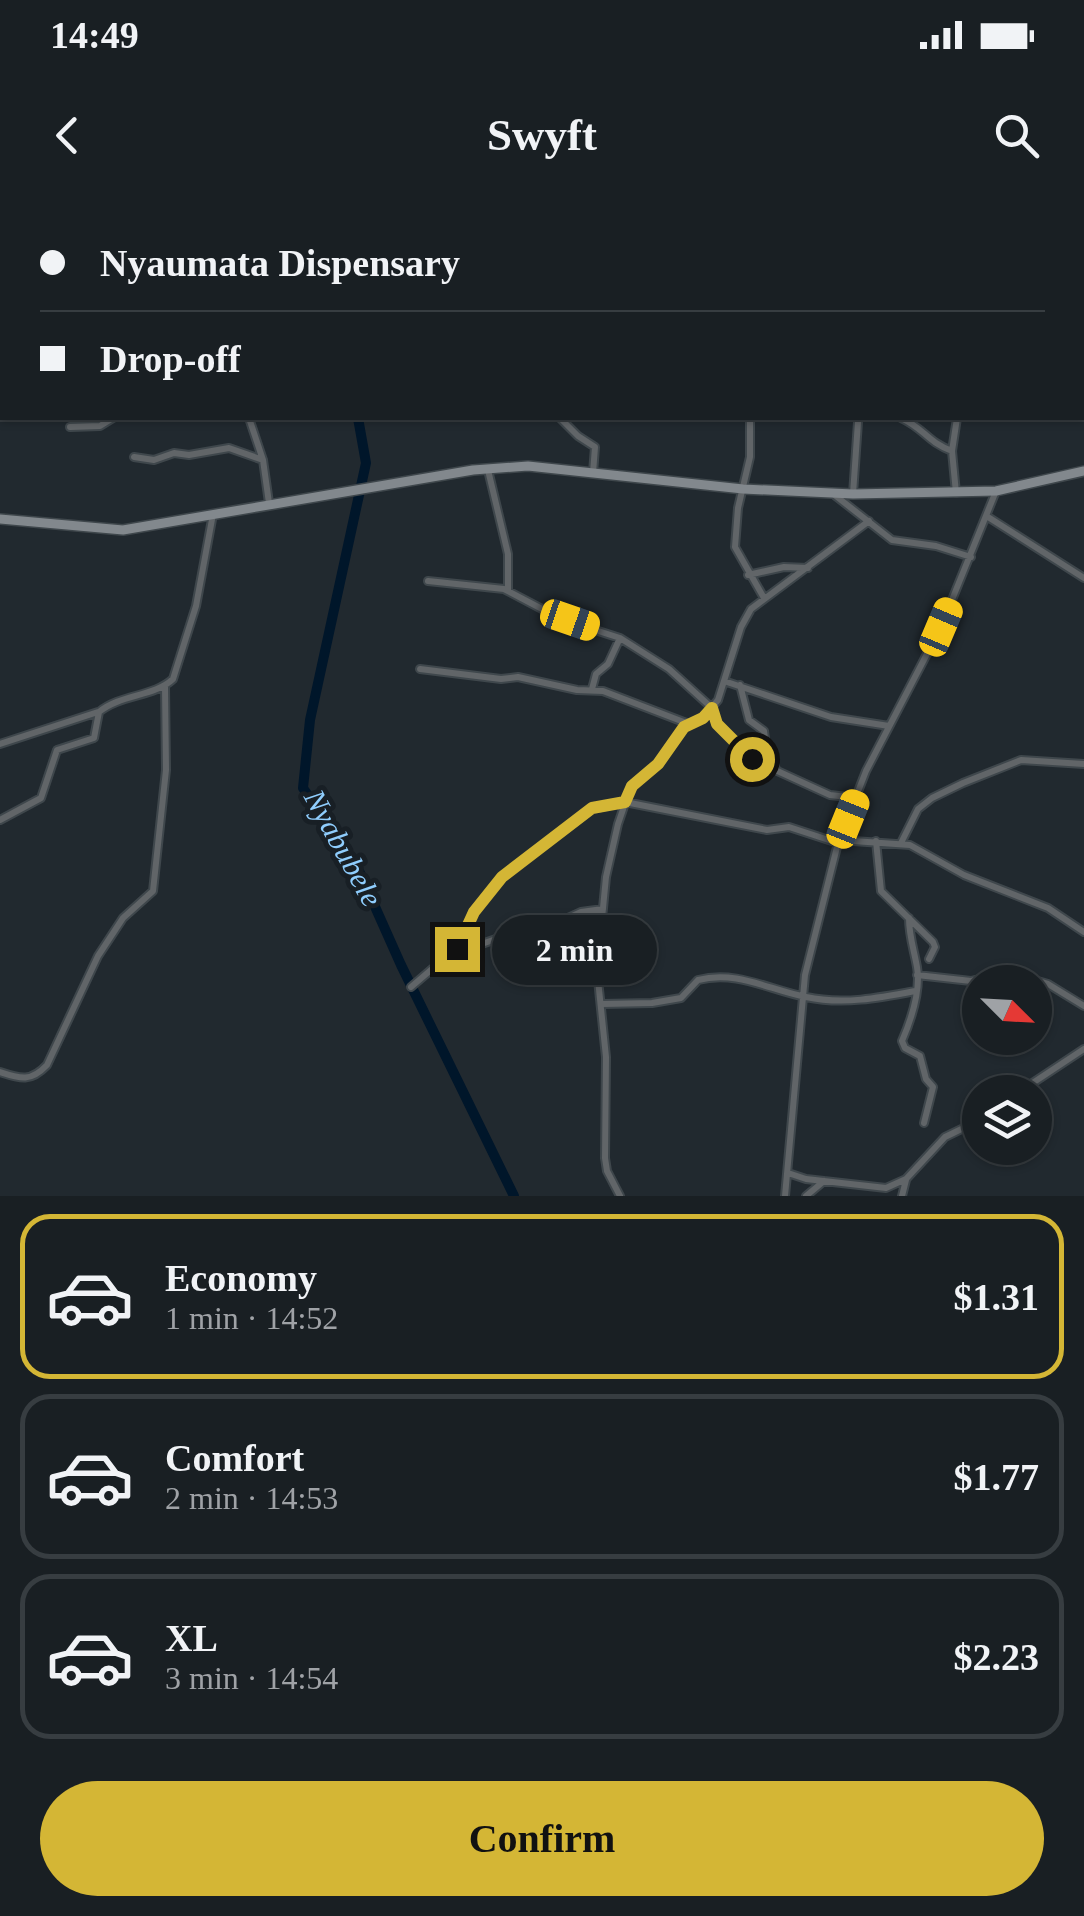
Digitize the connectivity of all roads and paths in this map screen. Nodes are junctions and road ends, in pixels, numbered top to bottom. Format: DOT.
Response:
graph roads {
  1 [pos="110,420"];
  2 [pos="250,420"];
  3 [pos="562,420"];
  4 [pos="750,420"];
  5 [pos="906,420"];
  6 [pos="957,420"];
  7 [pos="858,422"];
  8 [pos="70,427"];
  9 [pos="952,451"];
  10 [pos="134,457"];
  11 [pos="263,460"];
  12 [pos="488,469"];
  13 [pos="1084,471"];
  14 [pos="593,473"];
  15 [pos="743,489"];
  16 [pos="996,490"];
  17 [pos="832,493"];
  18 [pos="956,493"];
  19 [pos="853,494"];
  20 [pos="268,502"];
  21 [pos="212,514"];
  22 [pos="988,517"];
  23 [pos="0,519"];
  24 [pos="869,522"];
  25 [pos="971,557"];
  26 [pos="810,568"];
  27 [pos="748,574"];
  28 [pos="1084,578"];
  29 [pos="428,582"];
  30 [pos="508,590"];
  31 [pos="764,598"];
  32 [pos="620,638"];
  33 [pos="420,670"];
  34 [pos="724,681"];
  35 [pos="740,684"];
  36 [pos="165,686"];
  37 [pos="592,688"];
  38 [pos="712,708"];
  39 [pos="100,712"];
  40 [pos="688,724"];
  41 [pos="889,726"];
  42 [pos="0,744"];
  43 [pos="1084,764"];
  44 [pos="776,770"];
  45 [pos="856,798"];
  46 [pos="625,802"];
  47 [pos="0,820"];
  48 [pos="876,841"];
  49 [pos="839,842"];
  50 [pos="901,844"];
  51 [pos="603,908"];
  52 [pos="908,918"];
  53 [pos="542,928"];
  54 [pos="1084,932"];
  55 [pos="460,946"];
  56 [pos="929,959"];
  57 [pos="597,970"];
  58 [pos="917,975"];
  59 [pos="411,987"];
  60 [pos="915,991"];
  61 [pos="804,997"];
  62 [pos="602,1004"];
  63 [pos="1084,1006"];
  64 [pos="1084,1049"];
  65 [pos="0,1072"];
  66 [pos="1045,1075"];
  67 [pos="924,1123"];
  68 [pos="962,1129"];
  69 [pos="788,1173"];
  70 [pos="906,1178"];
  71 [pos="824,1181"];
  72 [pos="620,1196"];
  73 [pos="786,1196"];
  74 [pos="806,1196"];
  75 [pos="902,1196"];
  1 -- 8 [label="street"];
  2 -- 11 [label="street"];
  3 -- 14 [label="street"];
  4 -- 15 [label="street"];
  5 -- 9 [label="street"];
  6 -- 9 [label="street"];
  7 -- 19 [label="street"];
  9 -- 18 [label="street"];
  10 -- 11 [label="street"];
  11 -- 20 [label="street"];
  12 -- 14 [label="street"];
  12 -- 20 [label="street"];
  12 -- 30 [label="street"];
  13 -- 16 [label="street"];
  14 -- 15 [label="street"];
  15 -- 17 [label="street"];
  15 -- 27 [label="street"];
  16 -- 18 [label="street"];
  16 -- 22 [label="street"];
  17 -- 19 [label="street"];
  17 -- 24 [label="street"];
  18 -- 19 [label="street"];
  20 -- 21 [label="street"];
  21 -- 23 [label="street"];
  21 -- 36 [label="street"];
  22 -- 25 [label="street"];
  22 -- 28 [label="street"];
  24 -- 25 [label="street"];
  24 -- 26 [label="street"];
  25 -- 41 [label="street"];
  26 -- 27 [label="street"];
  26 -- 31 [label="street"];
  27 -- 31 [label="street"];
  29 -- 30 [label="street"];
  30 -- 32 [label="street"];
  31 -- 34 [label="street"];
  32 -- 37 [label="street"];
  32 -- 38 [label="street"];
  33 -- 37 [label="street"];
  34 -- 35 [label="street"];
  34 -- 38 [label="street"];
  35 -- 41 [label="street"];
  35 -- 44 [label="street"];
  36 -- 39 [label="street"];
  36 -- 65 [label="street"];
  37 -- 40 [label="street"];
  38 -- 40 [label="street"];
  38 -- 44 [label="street"];
  39 -- 42 [label="street"];
  39 -- 47 [label="street"];
  40 -- 46 [label="street"];
  41 -- 45 [label="street"];
  43 -- 50 [label="street"];
  44 -- 45 [label="street"];
  45 -- 49 [label="street"];
  46 -- 49 [label="street"];
  46 -- 51 [label="street"];
  46 -- 55 [label="street"];
  48 -- 49 [label="street"];
  48 -- 50 [label="street"];
  48 -- 52 [label="street"];
  49 -- 61 [label="street"];
  50 -- 54 [label="street"];
  51 -- 53 [label="street"];
  51 -- 57 [label="street"];
  52 -- 56 [label="street"];
  52 -- 58 [label="street"];
  53 -- 55 [label="street"];
  53 -- 57 [label="street"];
  55 -- 59 [label="street"];
  57 -- 62 [label="street"];
  58 -- 60 [label="street"];
  58 -- 63 [label="street"];
  60 -- 61 [label="street"];
  60 -- 67 [label="street"];
  61 -- 62 [label="street"];
  61 -- 69 [label="street"];
  62 -- 72 [label="street"];
  64 -- 66 [label="street"];
  68 -- 70 [label="street"];
  69 -- 71 [label="street"];
  69 -- 73 [label="street"];
  70 -- 71 [label="street"];
  70 -- 75 [label="street"];
  71 -- 74 [label="street"];
}
